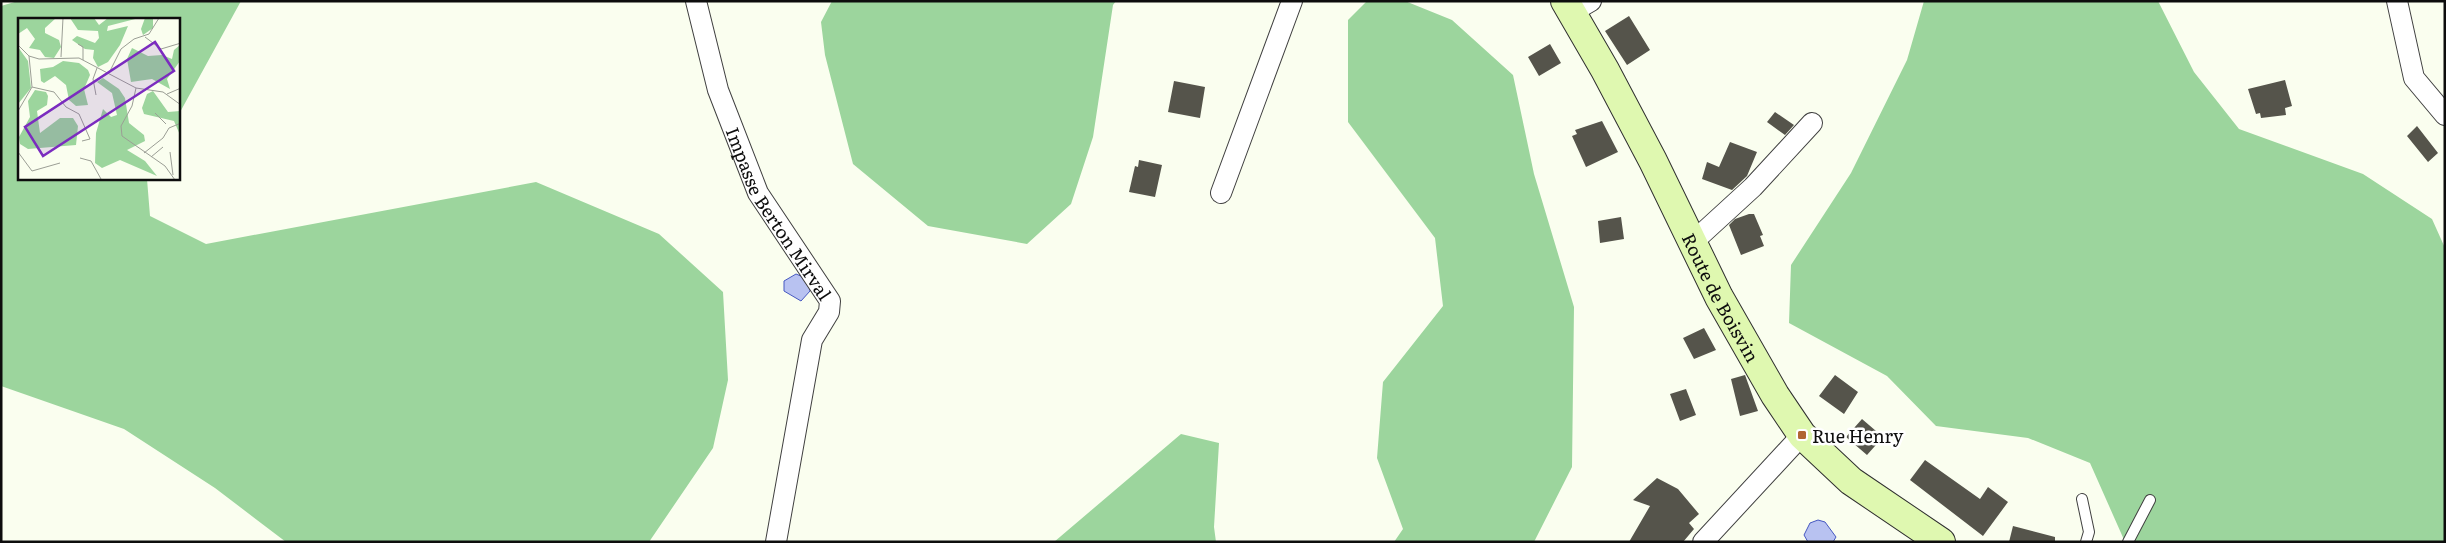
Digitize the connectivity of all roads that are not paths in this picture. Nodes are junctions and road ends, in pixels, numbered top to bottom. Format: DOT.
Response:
graph roads {
  1 [pos="696,1"];
  2 [pos="1292,1"];
  3 [pos="2397,1"];
  4 [pos="1576,5"];
  5 [pos="2445,115"];
  6 [pos="1812,123"];
  7 [pos="1221,193"];
  8 [pos="1694,241"];
  9 [pos="1802,435"];
  10 [pos="2082,499"];
  11 [pos="2150,500"];
  12 [pos="776,542"];
  13 [pos="1703,542"];
  14 [pos="1941,542"];
  15 [pos="2086,542"];
  16 [pos="2128,542"];
  1 -- 12 [label="street, Impasse Berton Mirval"];
  2 -- 7 [label="street"];
  3 -- 5 [label="street"];
  4 -- 8 [label="main road, Route de Boisvin"];
  6 -- 8 [label="street"];
  8 -- 9 [label="main road, Route de Boisvin"];
  9 -- 13 [label="street"];
  9 -- 14 [label="main road, Route de Boisvin"];
  10 -- 15 [label="lane"];
  11 -- 16 [label="lane"];
}
